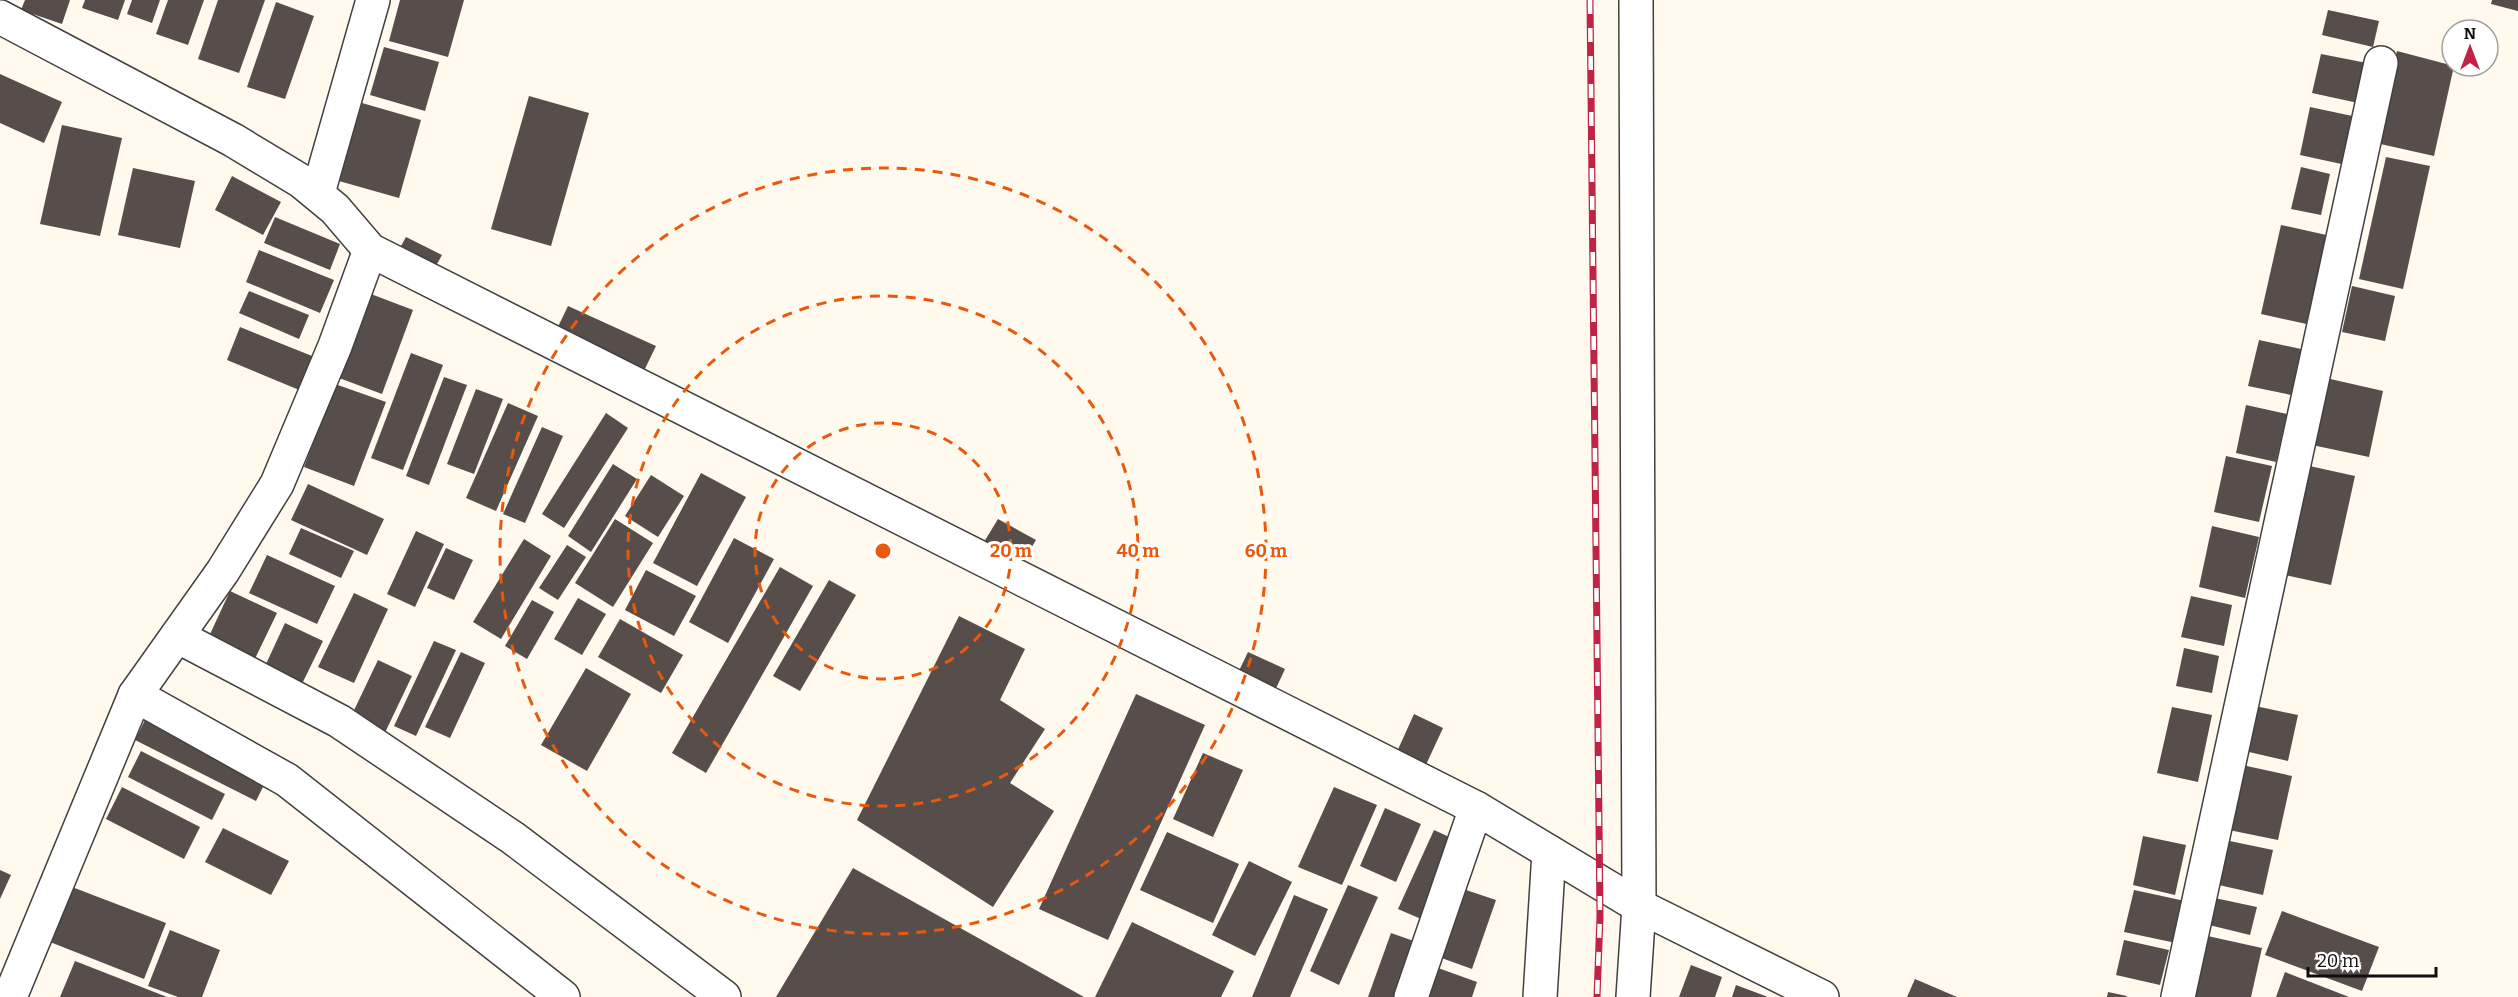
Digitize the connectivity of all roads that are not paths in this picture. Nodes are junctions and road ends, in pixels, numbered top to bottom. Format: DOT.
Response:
graph roads {
  1 [pos="373,0"];
  2 [pos="1636,0"];
  3 [pos="0,17"];
  4 [pos="2381,63"];
  5 [pos="318,193"];
  6 [pos="370,250"];
  7 [pos="174,640"];
  8 [pos="138,691"];
  9 [pos="1476,808"];
  10 [pos="1549,852"];
  11 [pos="1639,906"];
  12 [pos="10,997"];
  13 [pos="563,997"];
  14 [pos="724,997"];
  15 [pos="1411,997"];
  16 [pos="1540,997"];
  17 [pos="1634,997"];
  18 [pos="1822,997"];
  19 [pos="2178,997"];
  1 -- 5 [label="street"];
  2 -- 11 [label="street"];
  3 -- 5 [label="street"];
  4 -- 19 [label="street"];
  5 -- 6 [label="street"];
  6 -- 7 [label="street"];
  6 -- 9 [label="street"];
  7 -- 8 [label="street"];
  7 -- 14 [label="street"];
  8 -- 12 [label="street"];
  8 -- 13 [label="street"];
  9 -- 10 [label="street"];
  9 -- 15 [label="street"];
  10 -- 11 [label="street"];
  10 -- 16 [label="street"];
  11 -- 17 [label="street"];
  11 -- 18 [label="street"];
}
